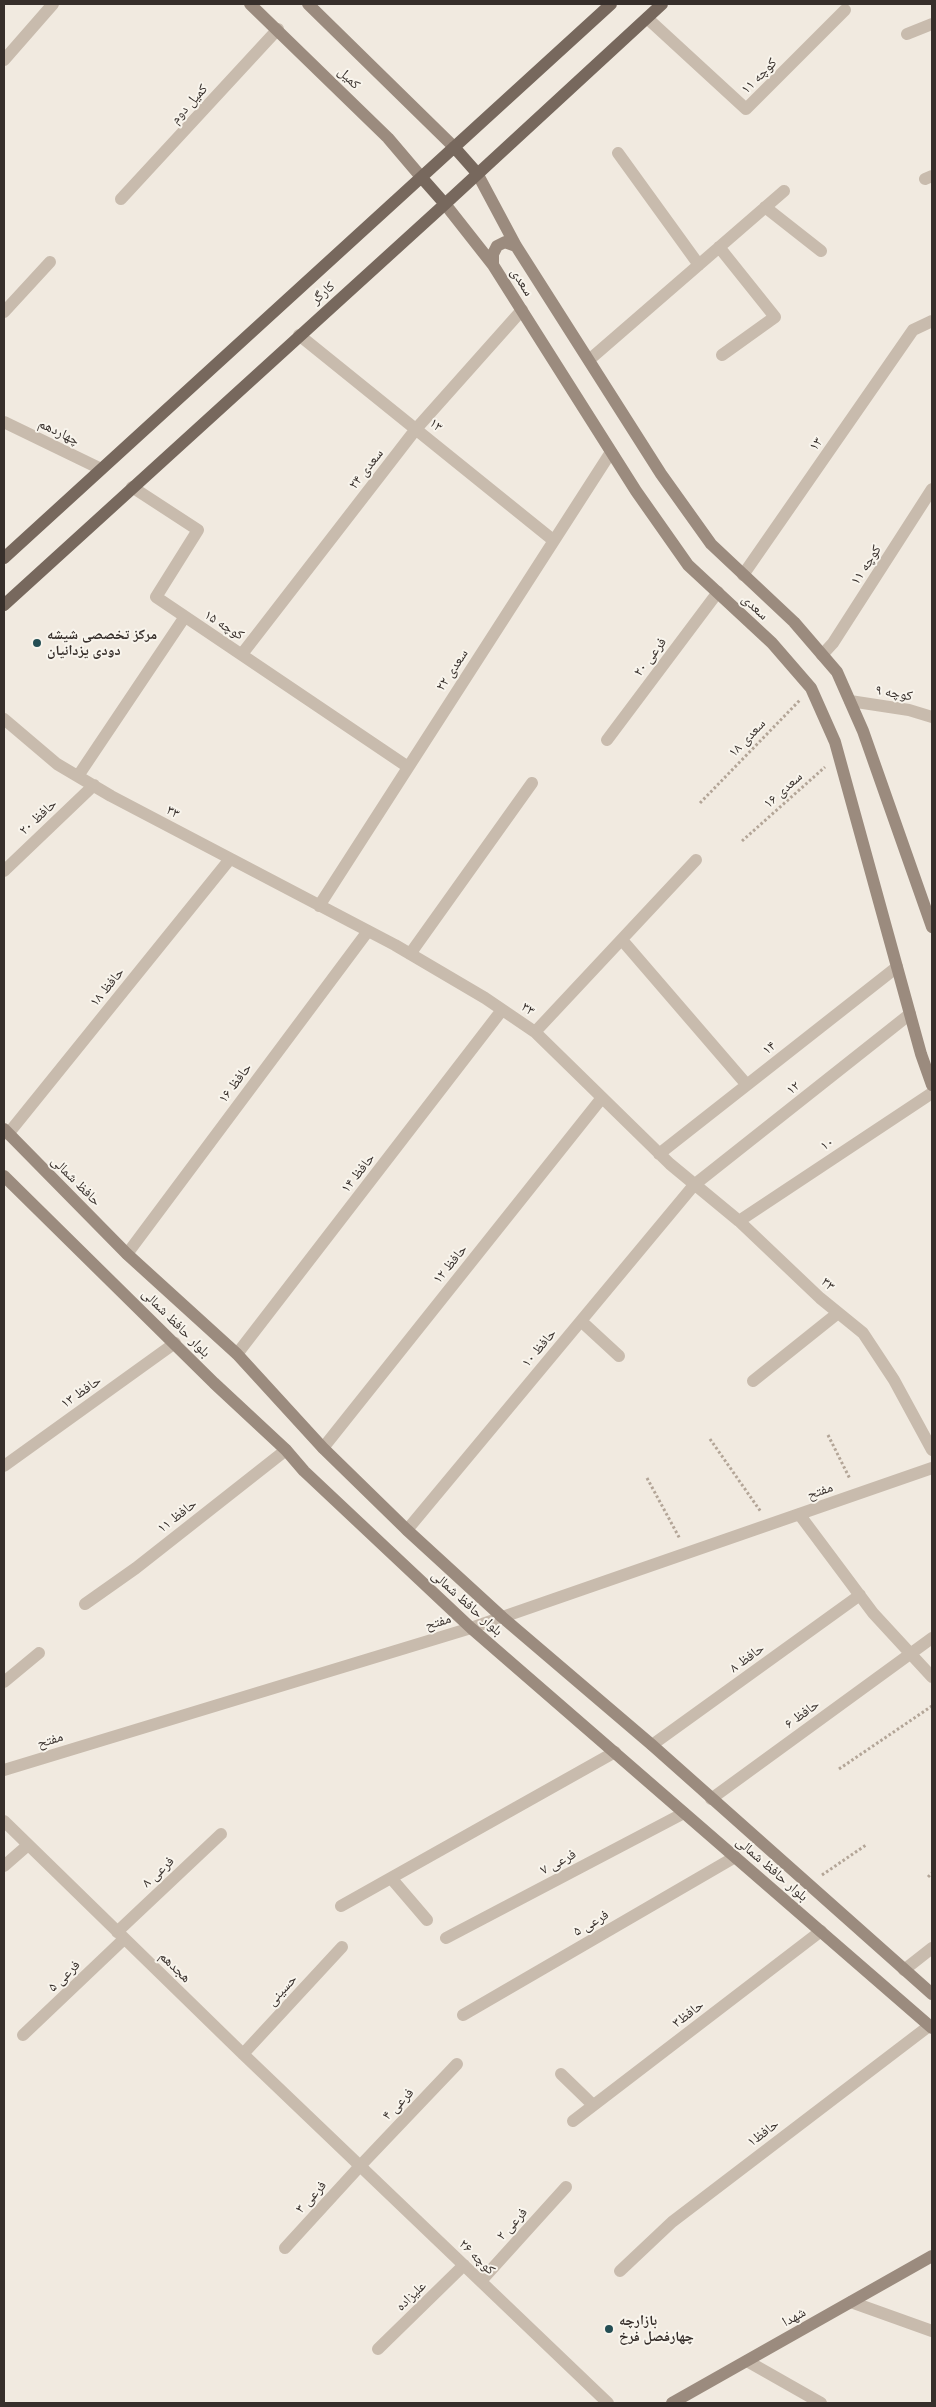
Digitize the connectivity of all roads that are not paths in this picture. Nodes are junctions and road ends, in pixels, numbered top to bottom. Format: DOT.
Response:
graph roads {
  1 [pos="53,4"];
  2 [pos="250,4"];
  3 [pos="308,4"];
  4 [pos="611,4"];
  5 [pos="662,4"];
  6 [pos="845,10"];
  7 [pos="647,18"];
  8 [pos="932,24"];
  9 [pos="278,29"];
  10 [pos="907,34"];
  11 [pos="4,60"];
  12 [pos="454,147"];
  13 [pos="618,153"];
  14 [pos="477,173"];
  15 [pos="422,178"];
  16 [pos="784,191"];
  17 [pos="121,200"];
  18 [pos="444,204"];
  19 [pos="766,207"];
  20 [pos="516,246"];
  21 [pos="720,247"];
  22 [pos="821,251"];
  23 [pos="50,262"];
  24 [pos="493,265"];
  25 [pos="699,265"];
  26 [pos="522,310"];
  27 [pos="4,312"];
  28 [pos="932,321"];
  29 [pos="298,335"];
  30 [pos="722,355"];
  31 [pos="589,360"];
  32 [pos="4,422"];
  33 [pos="416,429"];
  34 [pos="611,452"];
  35 [pos="101,469"];
  36 [pos="132,487"];
  37 [pos="932,489"];
  38 [pos="553,540"];
  39 [pos="4,558"];
  40 [pos="743,575"];
  41 [pos="718,592"];
  42 [pos="4,605"];
  43 [pos="184,618"];
  44 [pos="242,654"];
  45 [pos="822,655"];
  46 [pos="850,701"];
  47 [pos="932,717"];
  48 [pos="4,719"];
  49 [pos="607,740"];
  50 [pos="408,767"];
  51 [pos="78,776"];
  52 [pos="532,783"];
  53 [pos="94,785"];
  54 [pos="230,859"];
  55 [pos="696,860"];
  56 [pos="4,871"];
  57 [pos="319,906"];
  58 [pos="932,927"];
  59 [pos="368,931"];
  60 [pos="622,940"];
  61 [pos="410,954"];
  62 [pos="897,967"];
  63 [pos="502,1010"];
  64 [pos="910,1014"];
  65 [pos="535,1032"];
  66 [pos="747,1085"];
  67 [pos="932,1085"];
  68 [pos="932,1093"];
  69 [pos="601,1099"];
  70 [pos="6,1132"];
  71 [pos="659,1154"];
  72 [pos="4,1176"];
  73 [pos="694,1185"];
  74 [pos="739,1221"];
  75 [pos="127,1254"];
  76 [pos="838,1313"];
  77 [pos="581,1321"];
  78 [pos="176,1343"];
  79 [pos="237,1354"];
  80 [pos="619,1356"];
  81 [pos="753,1381"];
  82 [pos="323,1448"];
  83 [pos="286,1450"];
  84 [pos="932,1450"];
  85 [pos="4,1466"];
  86 [pos="932,1468"];
  87 [pos="799,1514"];
  88 [pos="407,1530"];
  89 [pos="860,1595"];
  90 [pos="85,1604"];
  91 [pos="502,1617"];
  92 [pos="471,1628"];
  93 [pos="932,1638"];
  94 [pos="39,1654"];
  95 [pos="911,1654"];
  96 [pos="932,1677"];
  97 [pos="4,1682"];
  98 [pos="652,1746"];
  99 [pos="614,1752"];
  100 [pos="4,1770"];
  101 [pos="711,1799"];
  102 [pos="684,1813"];
  103 [pos="4,1821"];
  104 [pos="221,1834"];
  105 [pos="28,1845"];
  106 [pos="734,1857"];
  107 [pos="4,1866"];
  108 [pos="391,1878"];
  109 [pos="341,1906"];
  110 [pos="427,1920"];
  111 [pos="821,1931"];
  112 [pos="121,1935"];
  113 [pos="446,1938"];
  114 [pos="342,1947"];
  115 [pos="932,1948"];
  116 [pos="904,1970"];
  117 [pos="932,1994"];
  118 [pos="463,2015"];
  119 [pos="931,2027"];
  120 [pos="23,2035"];
  121 [pos="243,2054"];
  122 [pos="457,2064"];
  123 [pos="561,2074"];
  124 [pos="594,2104"];
  125 [pos="573,2121"];
  126 [pos="325,2133"];
  127 [pos="360,2166"];
  128 [pos="566,2187"];
  129 [pos="285,2248"];
  130 [pos="932,2256"];
  131 [pos="464,2265"];
  132 [pos="620,2271"];
  133 [pos="481,2281"];
  134 [pos="851,2302"];
  135 [pos="932,2331"];
  136 [pos="378,2349"];
  137 [pos="747,2361"];
  138 [pos="608,2403"];
  139 [pos="672,2403"];
  140 [pos="821,2403"];
  1 -- 11 [label="street"];
  2 -- 9 [label="street, کمیل"];
  3 -- 12 [label="street, کمیل"];
  4 -- 12 [label="main road, کارگر"];
  5 -- 7 [label="main road, کارگر"];
  6 -- 7 [label="street, کوچه ۱۱"];
  7 -- 14 [label="main road, کارگر"];
  8 -- 10 [label="street"];
  9 -- 15 [label="street, کمیل"];
  9 -- 17 [label="street, کمیل دوم"];
  12 -- 14 [label="main road"];
  12 -- 15 [label="main road, کارگر"];
  13 -- 25 [label="street"];
  14 -- 18 [label="main road, کارگر"];
  14 -- 20 [label="street, سعدی"];
  15 -- 18 [label="main road"];
  15 -- 35 [label="main road, کارگر"];
  16 -- 19 [label="street"];
  18 -- 24 [label="street, سعدی"];
  18 -- 29 [label="main road, کارگر"];
  19 -- 21 [label="street"];
  19 -- 22 [label="street"];
  20 -- 24 [label="street"];
  20 -- 31 [label="street, سعدی"];
  21 -- 25 [label="street"];
  21 -- 30 [label="street"];
  23 -- 27 [label="street"];
  24 -- 26 [label="street, سعدی"];
  25 -- 31 [label="street"];
  26 -- 33 [label="street, سعدی ۲۴"];
  26 -- 34 [label="street, سعدی"];
  28 -- 40 [label="street, ۱۳"];
  29 -- 33 [label="street, ۱۳"];
  29 -- 36 [label="main road, کارگر"];
  31 -- 40 [label="street, سعدی"];
  32 -- 35 [label="street, چهاردهم"];
  33 -- 38 [label="street, ۱۳"];
  33 -- 44 [label="street, سعدی ۲۴"];
  34 -- 38 [label="street, سعدی ۲۲"];
  34 -- 41 [label="street, سعدی"];
  35 -- 39 [label="main road, کارگر"];
  36 -- 42 [label="main road, کارگر"];
  36 -- 43 [label="street, کوچه ۱۵"];
  37 -- 45 [label="street, کوچه ۱۱"];
  38 -- 50 [label="street, سعدی ۲۲"];
  40 -- 45 [label="street, سعدی"];
  41 -- 49 [label="street, فرعی ۲۰"];
  41 -- 62 [label="street, سعدی"];
  43 -- 44 [label="street, کوچه ۱۵"];
  43 -- 51 [label="street"];
  44 -- 50 [label="street, کوچه ۱۵"];
  45 -- 46 [label="street, سعدی"];
  46 -- 47 [label="street, کوچه ۹"];
  46 -- 58 [label="street, سعدی"];
  48 -- 51 [label="street, ۳۳"];
  50 -- 57 [label="street, سعدی ۲۲"];
  51 -- 53 [label="street, ۳۳"];
  52 -- 61 [label="street"];
  53 -- 54 [label="street, ۳۳"];
  53 -- 56 [label="street, حافظ ۲۰"];
  54 -- 57 [label="street, ۳۳"];
  54 -- 70 [label="street, حافظ ۱۸"];
  55 -- 60 [label="street"];
  57 -- 59 [label="street, ۳۳"];
  59 -- 61 [label="street, ۳۳"];
  59 -- 75 [label="street, حافظ ۱۶"];
  60 -- 65 [label="street"];
  60 -- 66 [label="street"];
  61 -- 63 [label="street, ۳۳"];
  62 -- 64 [label="street, سعدی"];
  62 -- 66 [label="street, ۱۴"];
  63 -- 65 [label="street, ۳۳"];
  63 -- 79 [label="street, حافظ ۱۴"];
  64 -- 67 [label="street, سعدی"];
  64 -- 73 [label="street, ۱۲"];
  65 -- 69 [label="street, ۳۳"];
  66 -- 71 [label="street, ۱۴"];
  68 -- 74 [label="street, ۱۰"];
  69 -- 71 [label="street, ۳۳"];
  69 -- 82 [label="street, حافظ ۱۲"];
  70 -- 75 [label="street, حافظ شمالی"];
  71 -- 73 [label="street, ۳۳"];
  72 -- 78 [label="street, بلوار حافظ شمالی"];
  73 -- 74 [label="street, ۳۳"];
  73 -- 77 [label="street, حافظ ۱۰"];
  74 -- 76 [label="street, ۳۳"];
  75 -- 79 [label="street, بلوار حافظ شمالی"];
  76 -- 81 [label="street"];
  76 -- 84 [label="street, ۳۳"];
  77 -- 80 [label="street"];
  77 -- 88 [label="street, حافظ ۱۰"];
  78 -- 83 [label="street, بلوار حافظ شمالی"];
  78 -- 85 [label="street, حافظ ۱۳"];
  79 -- 82 [label="street, بلوار حافظ شمالی"];
  82 -- 88 [label="street, بلوار حافظ شمالی"];
  83 -- 90 [label="street, حافظ ۱۱"];
  83 -- 92 [label="street, بلوار حافظ شمالی"];
  86 -- 87 [label="street, مفتح"];
  87 -- 89 [label="street"];
  87 -- 91 [label="street, مفتح"];
  88 -- 91 [label="street, بلوار حافظ شمالی"];
  89 -- 95 [label="street"];
  89 -- 98 [label="street, حافظ ۸"];
  91 -- 92 [label="street, مفتح"];
  91 -- 98 [label="street, بلوار حافظ شمالی"];
  92 -- 99 [label="street, بلوار حافظ شمالی"];
  92 -- 100 [label="street, مفتح"];
  93 -- 95 [label="street, حافظ ۶"];
  94 -- 97 [label="street"];
  95 -- 96 [label="street"];
  95 -- 101 [label="street, حافظ ۶"];
  98 -- 101 [label="street, بلوار حافظ شمالی"];
  99 -- 102 [label="street, بلوار حافظ شمالی"];
  99 -- 108 [label="street"];
  101 -- 116 [label="street, بلوار حافظ شمالی"];
  102 -- 106 [label="street, بلوار حافظ شمالی"];
  102 -- 113 [label="street, فرعی ۷"];
  103 -- 105 [label="street, هجدهم"];
  104 -- 112 [label="street, فرعی ۸"];
  105 -- 107 [label="street"];
  105 -- 112 [label="street, هجدهم"];
  106 -- 111 [label="street, بلوار حافظ شمالی"];
  106 -- 118 [label="street, فرعی ۵"];
  108 -- 109 [label="street"];
  108 -- 110 [label="street"];
  111 -- 119 [label="street, بلوار حافظ شمالی"];
  111 -- 124 [label="street, حافظ۳"];
  112 -- 120 [label="street, فرعی ۵"];
  112 -- 121 [label="street, هجدهم"];
  114 -- 121 [label="street, حسینی"];
  115 -- 116 [label="street"];
  116 -- 117 [label="street, بلوار حافظ شمالی"];
  119 -- 132 [label="street, حافظ۱"];
  121 -- 126 [label="street, هجدهم"];
  122 -- 127 [label="street, فرعی ۴"];
  123 -- 124 [label="street"];
  124 -- 125 [label="street, حافظ۳"];
  126 -- 127 [label="street, کوچه ۲۶"];
  127 -- 129 [label="street, فرعی ۳"];
  127 -- 131 [label="street, کوچه ۲۶"];
  128 -- 133 [label="street, فرعی ۲"];
  130 -- 134 [label="street, شهدا"];
  131 -- 133 [label="street, کوچه ۲۶"];
  131 -- 136 [label="street, علیزاده"];
  133 -- 138 [label="street, کوچه ۲۶"];
  134 -- 135 [label="street"];
  134 -- 137 [label="street, شهدا"];
  137 -- 139 [label="street, شهدا"];
  137 -- 140 [label="street"];
}
